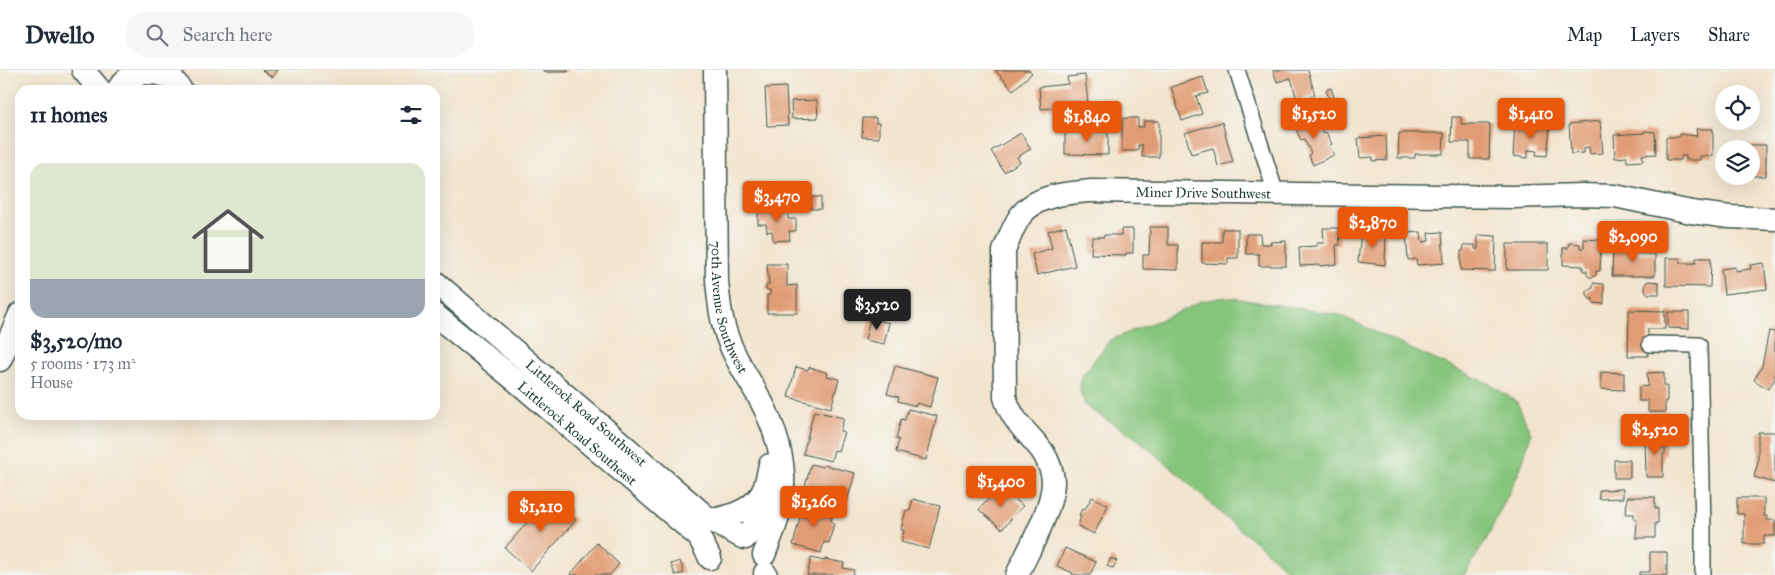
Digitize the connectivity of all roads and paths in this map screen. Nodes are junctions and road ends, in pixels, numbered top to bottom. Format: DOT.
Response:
graph roads {
  1 [pos="84,70"];
  2 [pos="715,70"];
  3 [pos="1237,70"];
  4 [pos="96,85"];
  5 [pos="121,85"];
  6 [pos="177,85"];
  7 [pos="1276,194"];
  8 [pos="1775,219"];
  9 [pos="440,286"];
  10 [pos="440,318"];
  11 [pos="15,326"];
  12 [pos="1650,344"];
  13 [pos="0,360"];
  14 [pos="769,417"];
  15 [pos="770,465"];
  16 [pos="710,520"];
  17 [pos="743,537"];
  18 [pos="710,567"];
  19 [pos="765,569"];
  20 [pos="1017,575"];
  21 [pos="1703,575"];
  1 -- 4 [label="street"];
  2 -- 14 [label="street, 70th Avenue Southwest"];
  3 -- 7 [label="street"];
  5 -- 6 [label="street"];
  7 -- 8 [label="street, Miner Drive Southwest"];
  7 -- 20 [label="street, Miner Drive Southwest"];
  9 -- 16 [label="street, Littlerock Road Southwest"];
  10 -- 18 [label="street, Littlerock Road Southeast"];
  11 -- 13 [label="street"];
  12 -- 21 [label="street"];
  14 -- 15 [label="street, 70th Avenue Southwest"];
  14 -- 19 [label="street, 70th Avenue Southwest"];
  15 -- 16 [label="street"];
  15 -- 17 [label="street, 70th Avenue Southwest"];
  16 -- 17 [label="street, Littlerock Road Southwest"];
  17 -- 18 [label="street"];
  17 -- 19 [label="street, Littlerock Road Southwest"];
}
